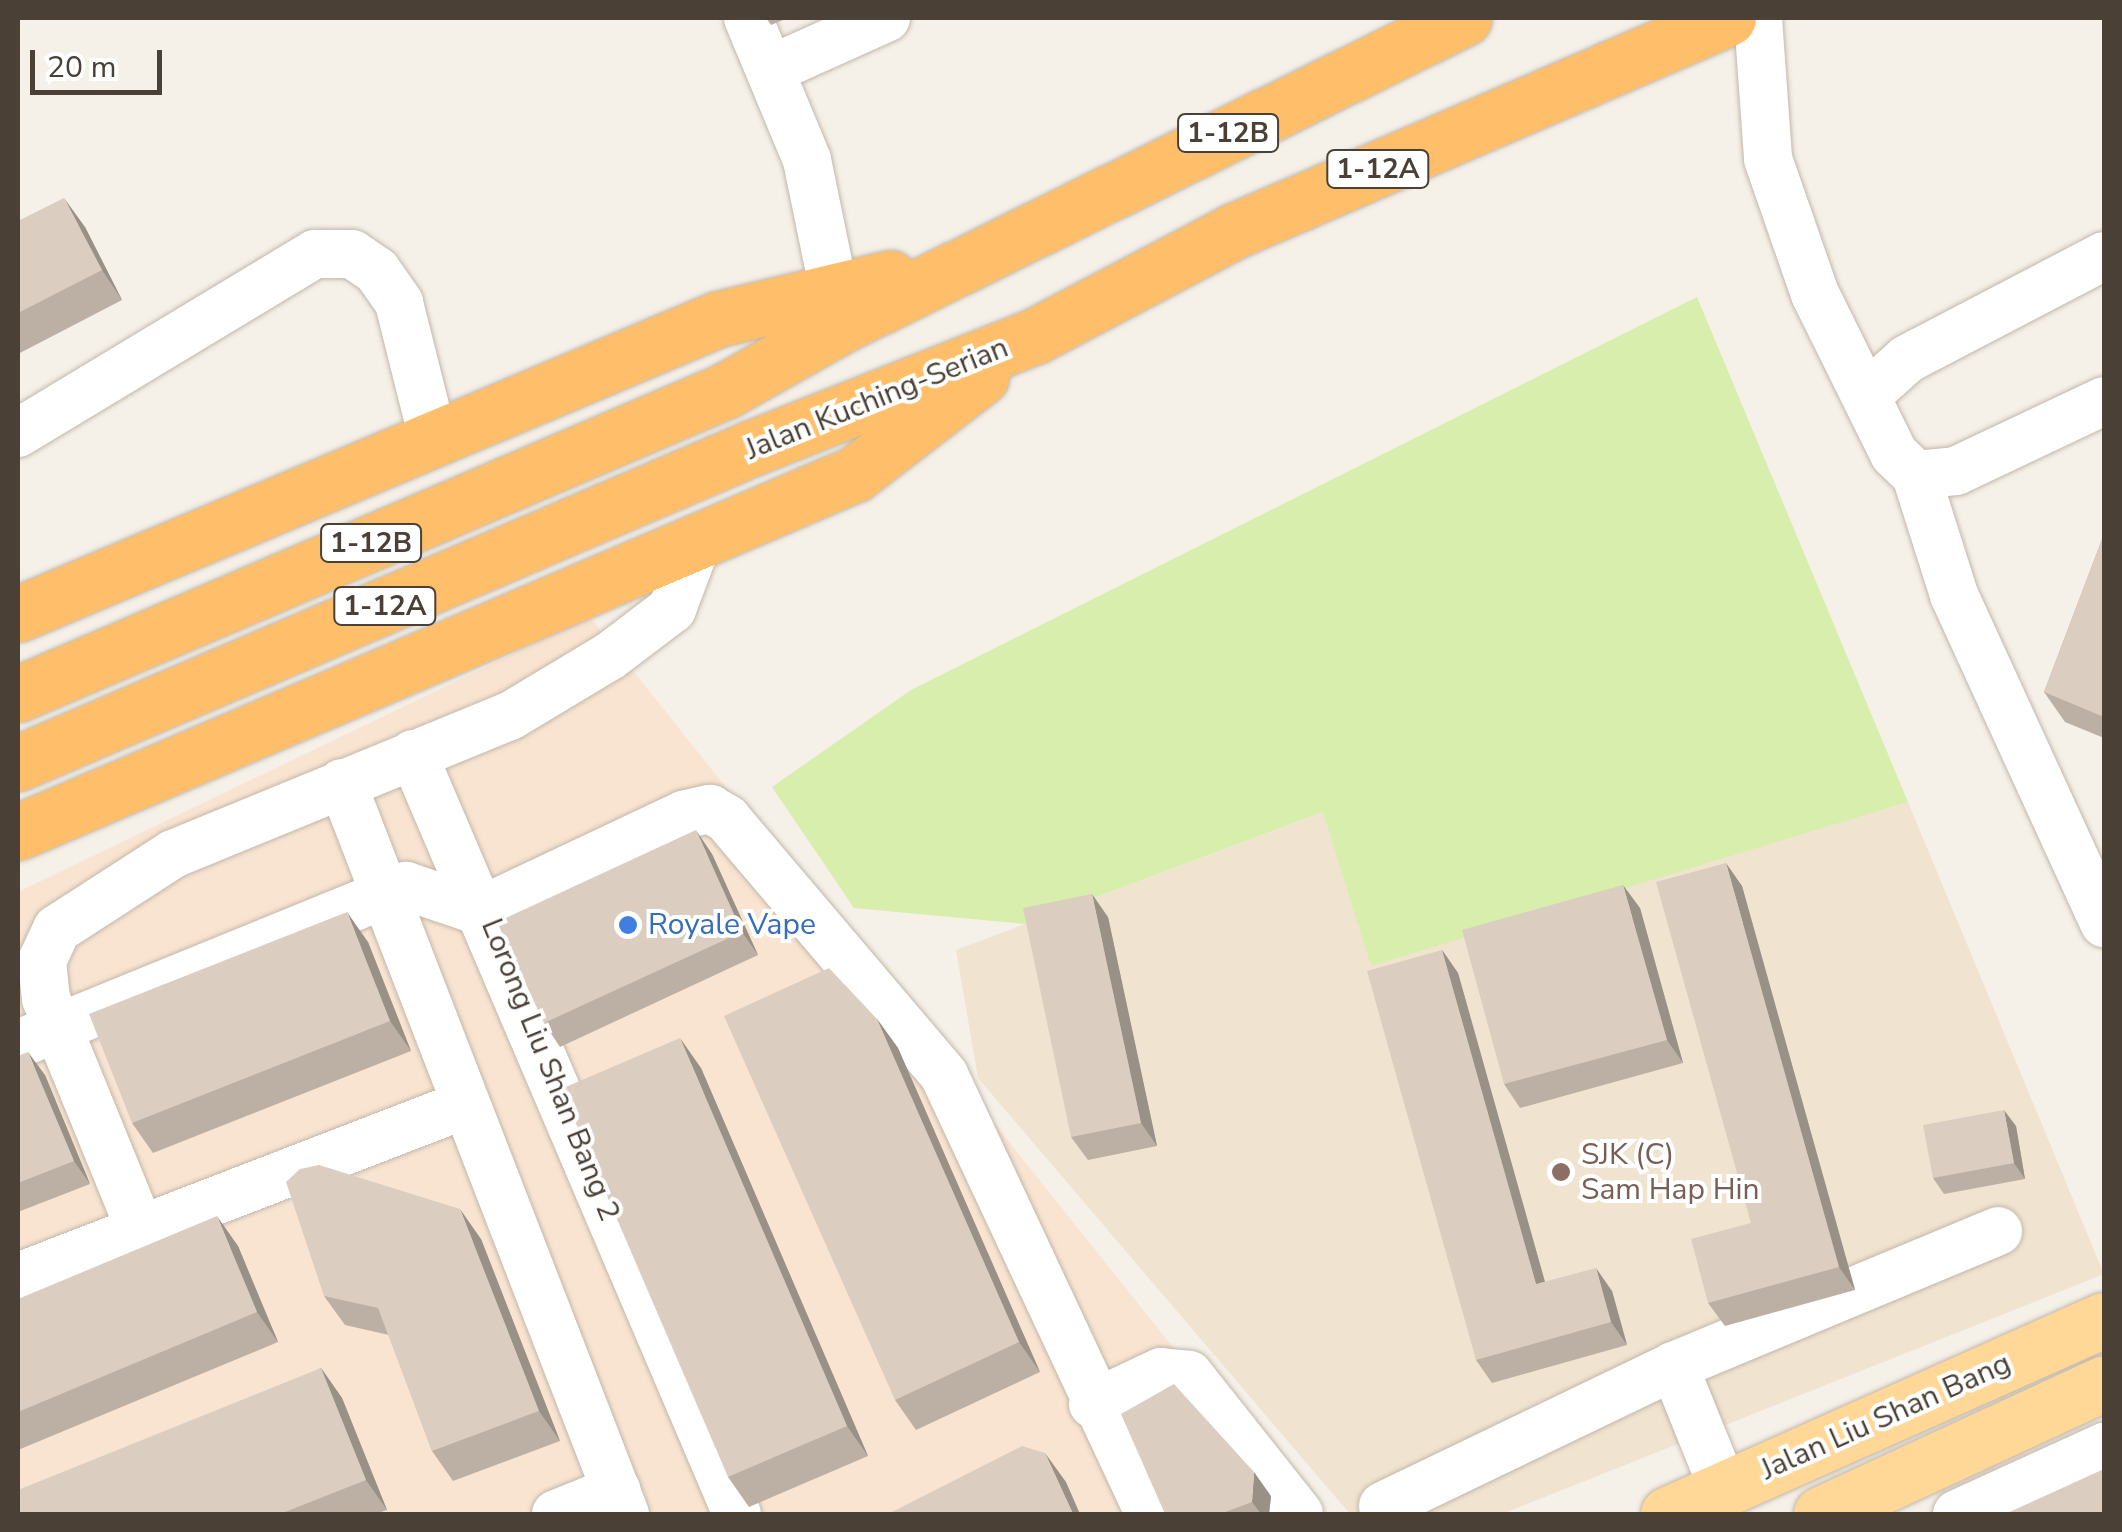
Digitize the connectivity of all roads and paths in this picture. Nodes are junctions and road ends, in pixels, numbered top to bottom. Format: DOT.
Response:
graph roads {
  1 [pos="748,18"];
  2 [pos="886,18"];
  3 [pos="1464,18"];
  4 [pos="1728,18"];
  5 [pos="1758,18"];
  6 [pos="772,69"];
  7 [pos="993,254"];
  8 [pos="2104,256"];
  9 [pos="834,291"];
  10 [pos="1035,336"];
  11 [pos="1868,394"];
  12 [pos="2104,400"];
  13 [pos="18,434"];
  14 [pos="434,438"];
  15 [pos="1916,475"];
  16 [pos="698,540"];
  17 [pos="18,614"];
  18 [pos="18,694"];
  19 [pos="413,754"];
  20 [pos="18,763"];
  21 [pos="342,783"];
  22 [pos="18,832"];
  23 [pos="385,893"];
  24 [pos="480,912"];
  25 [pos="2104,923"];
  26 [pos="38,1036"];
  27 [pos="466,1104"];
  28 [pos="140,1229"];
  29 [pos="1998,1231"];
  30 [pos="18,1277"];
  31 [pos="2104,1320"];
  32 [pos="1674,1366"];
  33 [pos="2104,1383"];
  34 [pos="1093,1404"];
  35 [pos="2104,1447"];
  36 [pos="1724,1490"];
  37 [pos="621,1502"];
  38 [pos="1383,1506"];
  39 [pos="556,1514"];
  40 [pos="737,1514"];
  41 [pos="1150,1514"];
  42 [pos="1299,1514"];
  43 [pos="1668,1514"];
  44 [pos="1821,1514"];
  45 [pos="1957,1514"];
  1 -- 6 [label="street"];
  2 -- 6 [label="street"];
  3 -- 7 [label="highway, 1-12B"];
  4 -- 10 [label="highway, Jalan Kuching-Serian / 1-12A"];
  5 -- 11 [label="street"];
  6 -- 9 [label="street"];
  7 -- 9 [label="highway"];
  7 -- 18 [label="highway, 1-12B"];
  8 -- 11 [label="street"];
  9 -- 14 [label="highway"];
  10 -- 16 [label="highway"];
  10 -- 20 [label="highway, Jalan Kuching-Serian / 1-12A"];
  11 -- 15 [label="street"];
  12 -- 15 [label="street"];
  13 -- 14 [label="street"];
  14 -- 17 [label="highway"];
  15 -- 25 [label="street"];
  16 -- 19 [label="street"];
  16 -- 22 [label="highway"];
  19 -- 21 [label="street"];
  19 -- 24 [label="street"];
  21 -- 23 [label="street"];
  21 -- 26 [label="street"];
  23 -- 24 [label="street"];
  23 -- 26 [label="street"];
  23 -- 27 [label="street"];
  24 -- 34 [label="street, Lorong Liu Shan Bang 2"];
  24 -- 40 [label="street, Lorong Liu Shan Bang 2"];
  26 -- 28 [label="street"];
  27 -- 28 [label="street"];
  27 -- 37 [label="street"];
  28 -- 30 [label="street"];
  29 -- 32 [label="street"];
  31 -- 36 [label="main road, Jalan Liu Shan Bang"];
  32 -- 36 [label="street"];
  32 -- 38 [label="street"];
  33 -- 44 [label="main road, Jalan Liu Shan Bang"];
  34 -- 41 [label="street, Lorong Liu Shan Bang 2"];
  34 -- 42 [label="street"];
  35 -- 45 [label="street"];
  36 -- 43 [label="main road, Jalan Liu Shan Bang"];
  37 -- 39 [label="street"];
}
